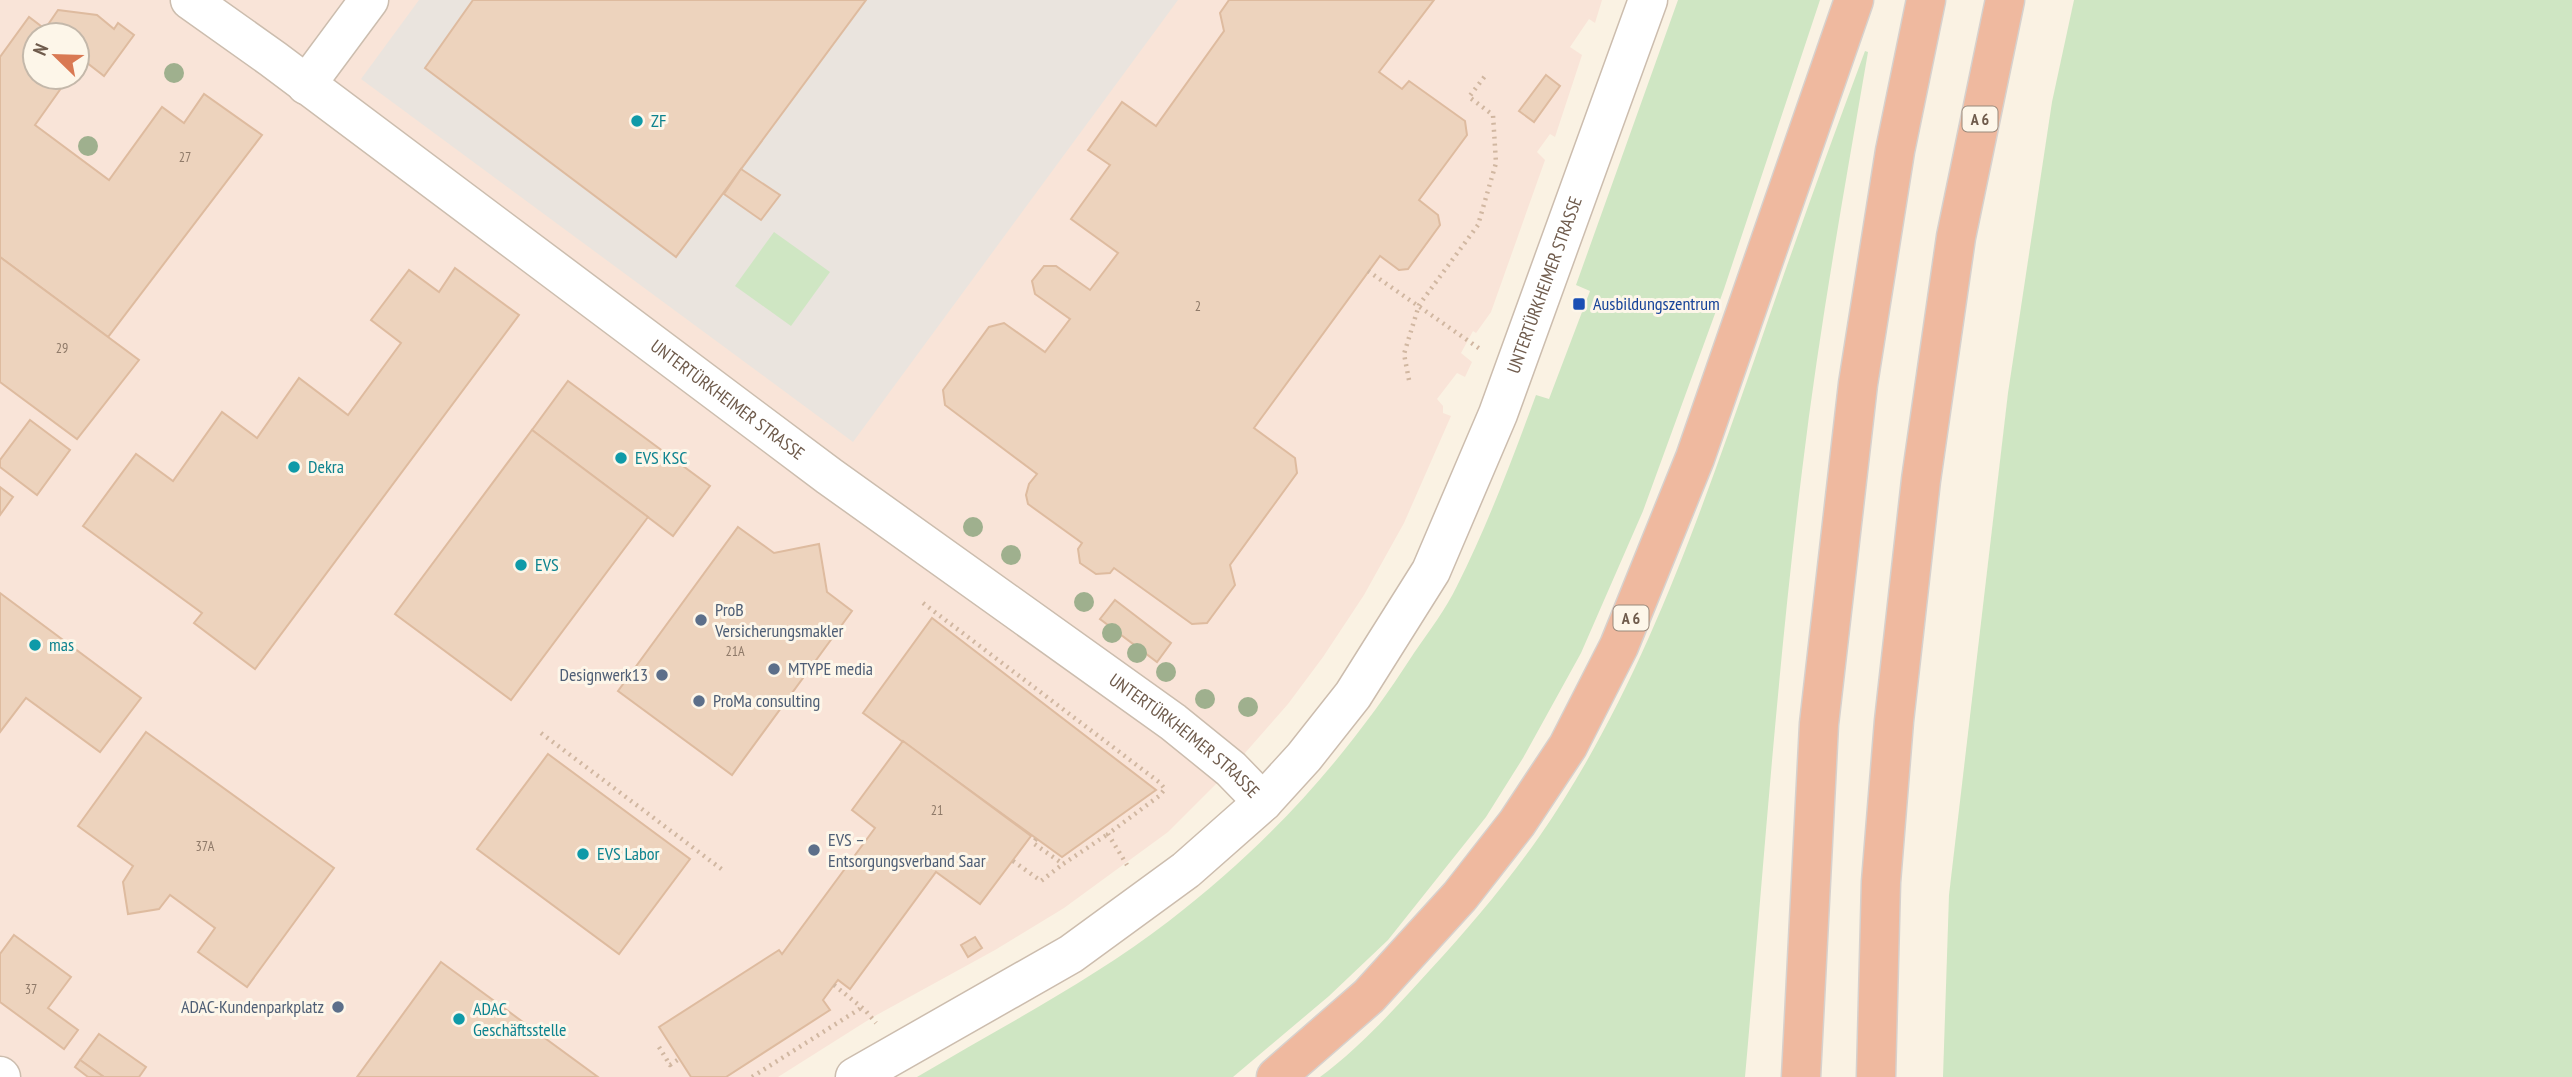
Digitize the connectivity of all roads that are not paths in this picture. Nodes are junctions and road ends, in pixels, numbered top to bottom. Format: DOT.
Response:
graph roads {
  1 [pos="190,0"];
  2 [pos="369,0"];
  3 [pos="1648,0"];
  4 [pos="1854,0"];
  5 [pos="1926,0"];
  6 [pos="2005,0"];
  7 [pos="306,85"];
  8 [pos="1263,803"];
  9 [pos="855,1077"];
  10 [pos="1276,1077"];
  11 [pos="1801,1077"];
  12 [pos="1876,1077"];
  1 -- 7 [label="street, UNTERTÜRKHEIMER STRASSE"];
  2 -- 7 [label="street"];
  3 -- 8 [label="street, UNTERTÜRKHEIMER STRASSE"];
  4 -- 10 [label="highway, A 6"];
  5 -- 11 [label="highway"];
  6 -- 12 [label="highway, A 6"];
  7 -- 8 [label="street, UNTERTÜRKHEIMER STRASSE"];
  8 -- 9 [label="street, UNTERTÜRKHEIMER STRASSE"];
}
